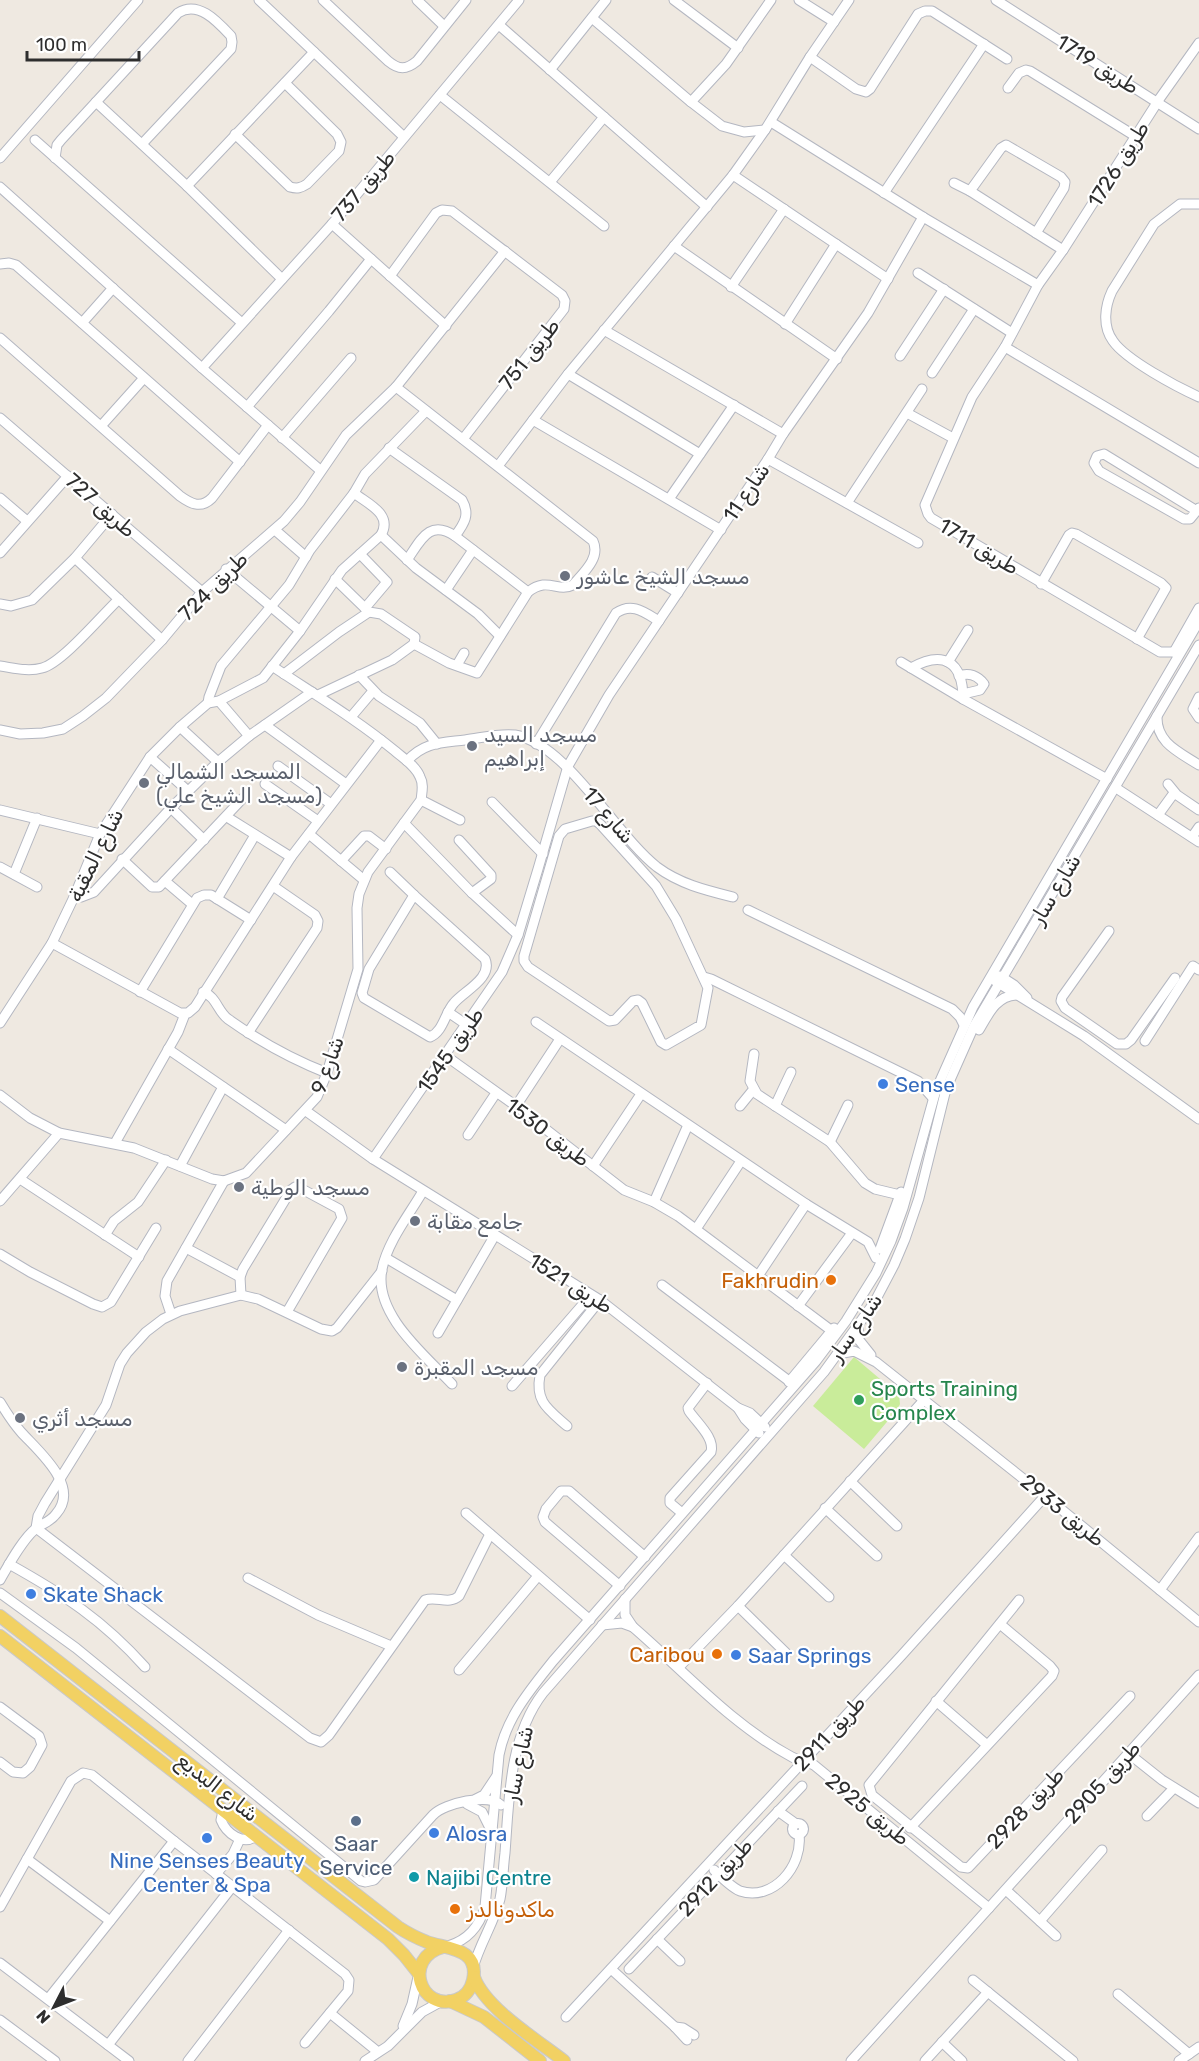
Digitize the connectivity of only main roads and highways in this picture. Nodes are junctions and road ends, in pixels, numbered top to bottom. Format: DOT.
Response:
graph roads {
  1 [pos="0,1616"];
  2 [pos="0,1636"];
  3 [pos="445,1946"];
  4 [pos="474,1972"];
  5 [pos="419,1974"];
  6 [pos="446,2001"];
  7 [pos="540,2061"];
  8 [pos="564,2061"];
  1 -- 3 [label="main road, شارع البديع"];
  2 -- 5 [label="main road, شارع البديع"];
  3 -- 4 [label="main road"];
  3 -- 5 [label="main road"];
  4 -- 6 [label="main road"];
  4 -- 8 [label="main road"];
  5 -- 6 [label="main road"];
  6 -- 7 [label="main road"];
}
